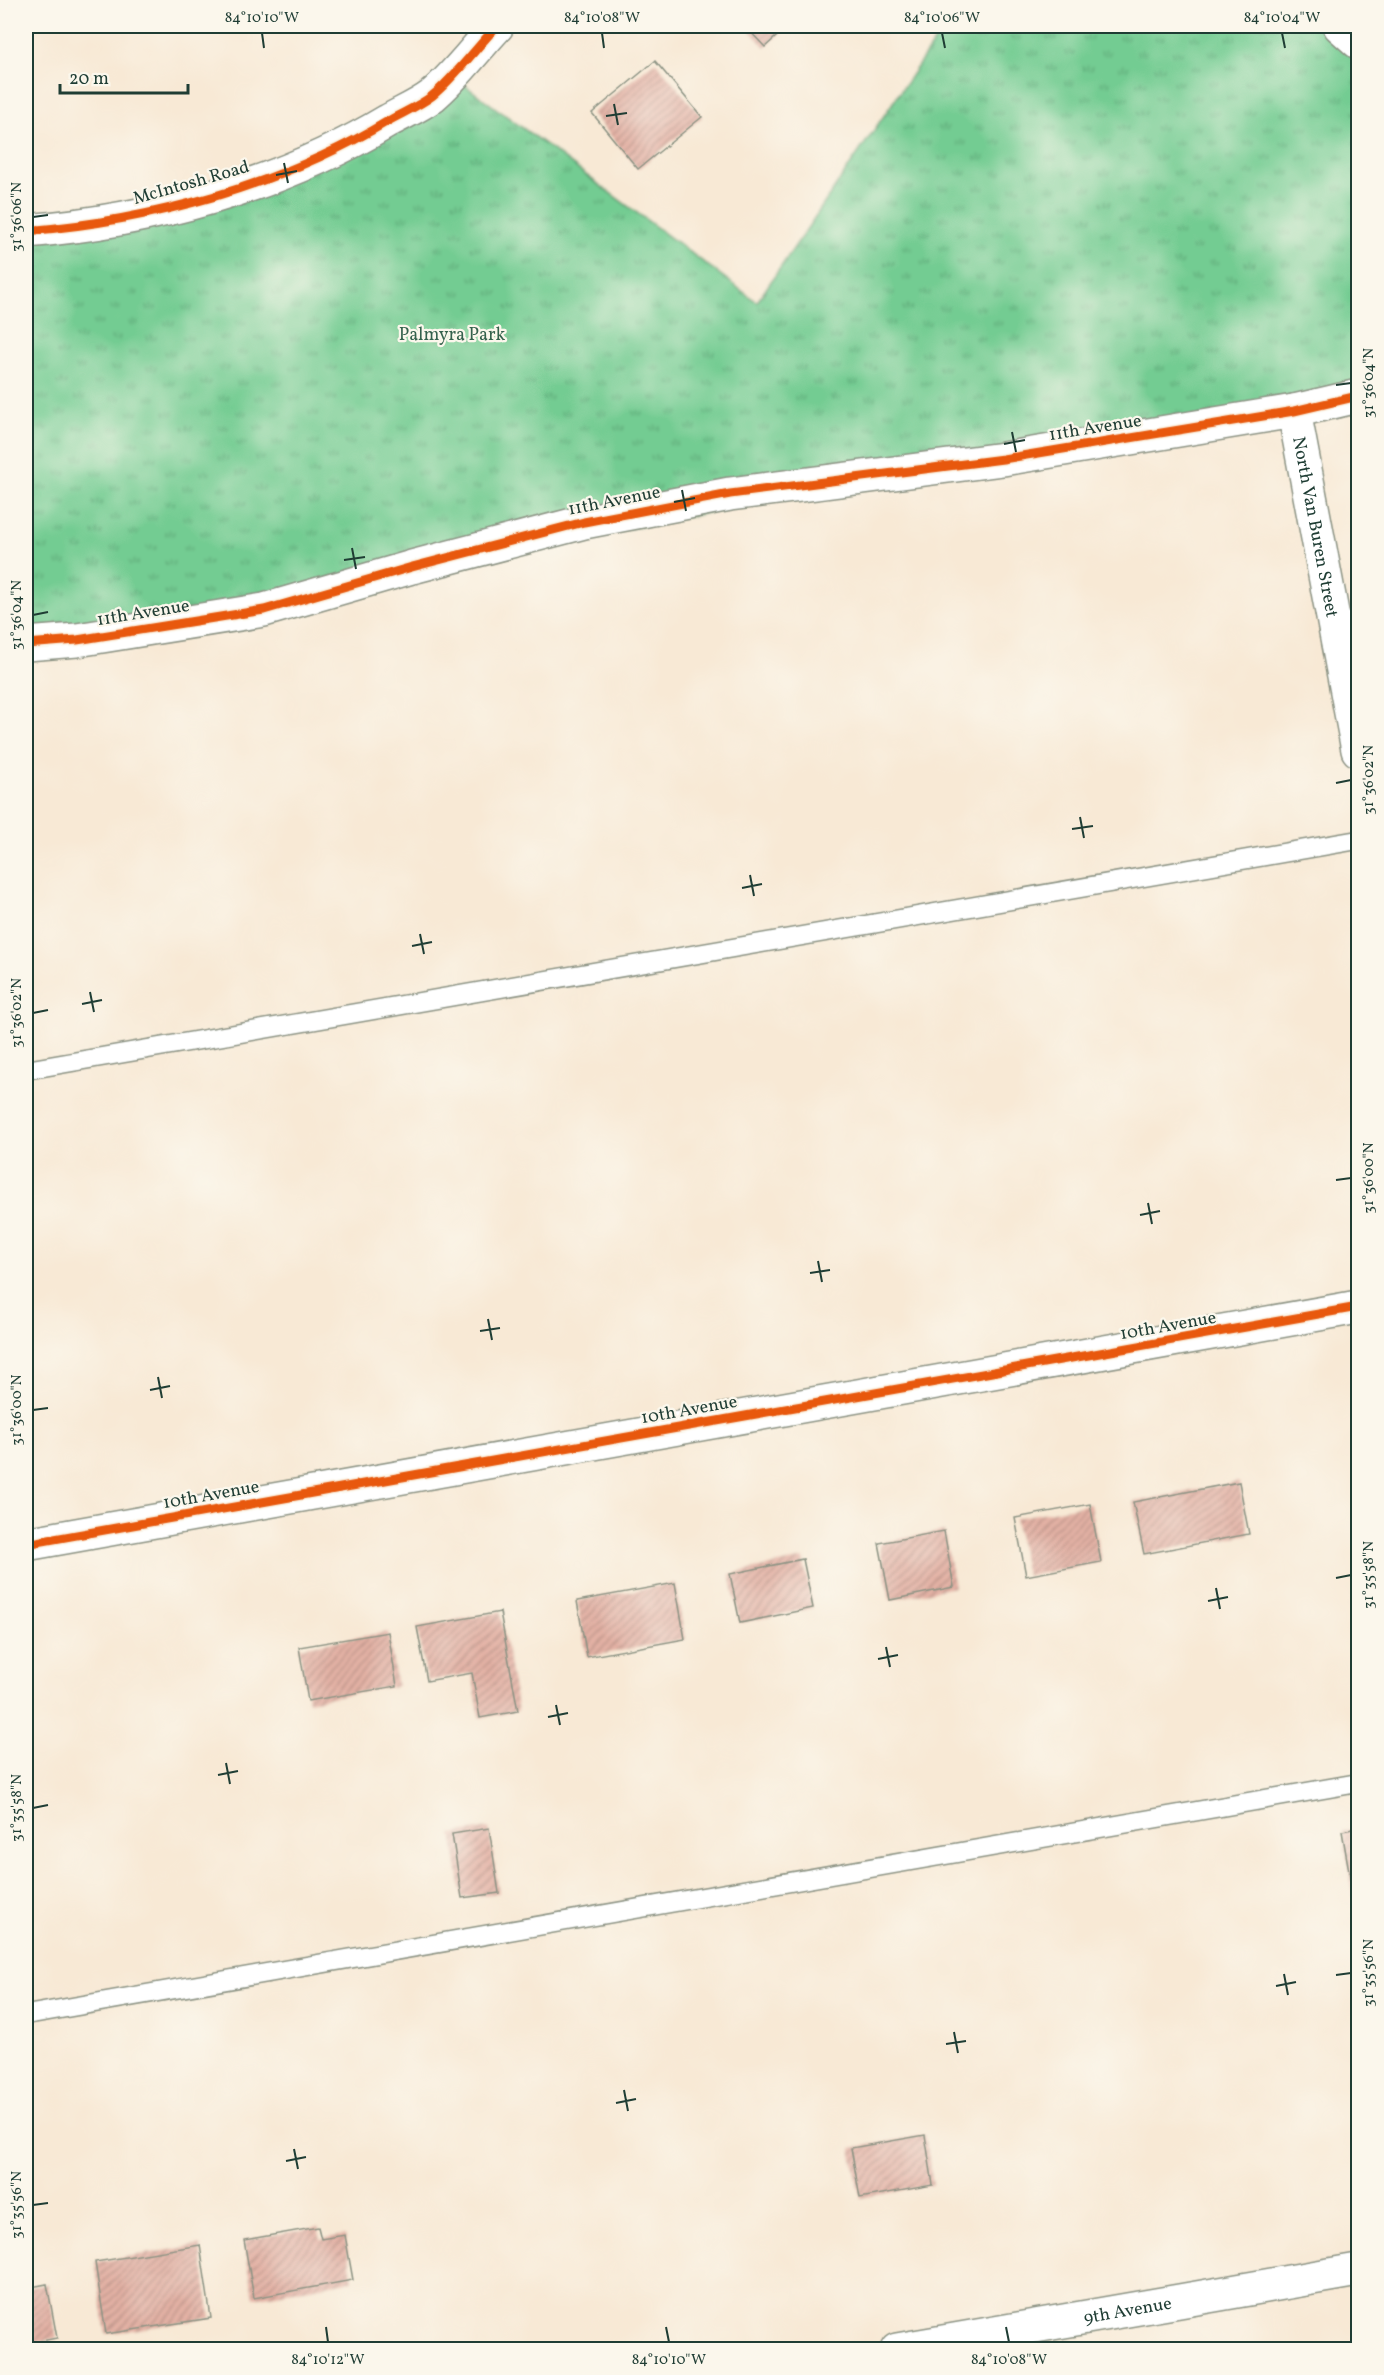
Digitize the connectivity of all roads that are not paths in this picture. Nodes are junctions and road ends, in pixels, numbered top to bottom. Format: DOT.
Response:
graph roads {
  1 [pos="496,26"];
  2 [pos="1340,26"];
  3 [pos="1359,42"];
  4 [pos="26,231"];
  5 [pos="1359,396"];
  6 [pos="1294,411"];
  7 [pos="26,644"];
  8 [pos="1359,750"];
  9 [pos="1359,840"];
  10 [pos="26,1070"];
  11 [pos="1359,1307"];
  12 [pos="26,1544"];
  13 [pos="1359,1783"];
  14 [pos="26,2015"];
  15 [pos="1359,2270"];
  16 [pos="897,2349"];
  1 -- 4 [label="street, McIntosh Road"];
  2 -- 3 [label="street"];
  5 -- 6 [label="street, 11th Avenue"];
  6 -- 7 [label="street, 11th Avenue"];
  6 -- 8 [label="street, North Van Buren Street"];
  9 -- 10 [label="lane"];
  11 -- 12 [label="street, 10th Avenue"];
  13 -- 14 [label="lane"];
  15 -- 16 [label="street, 9th Avenue"];
}
